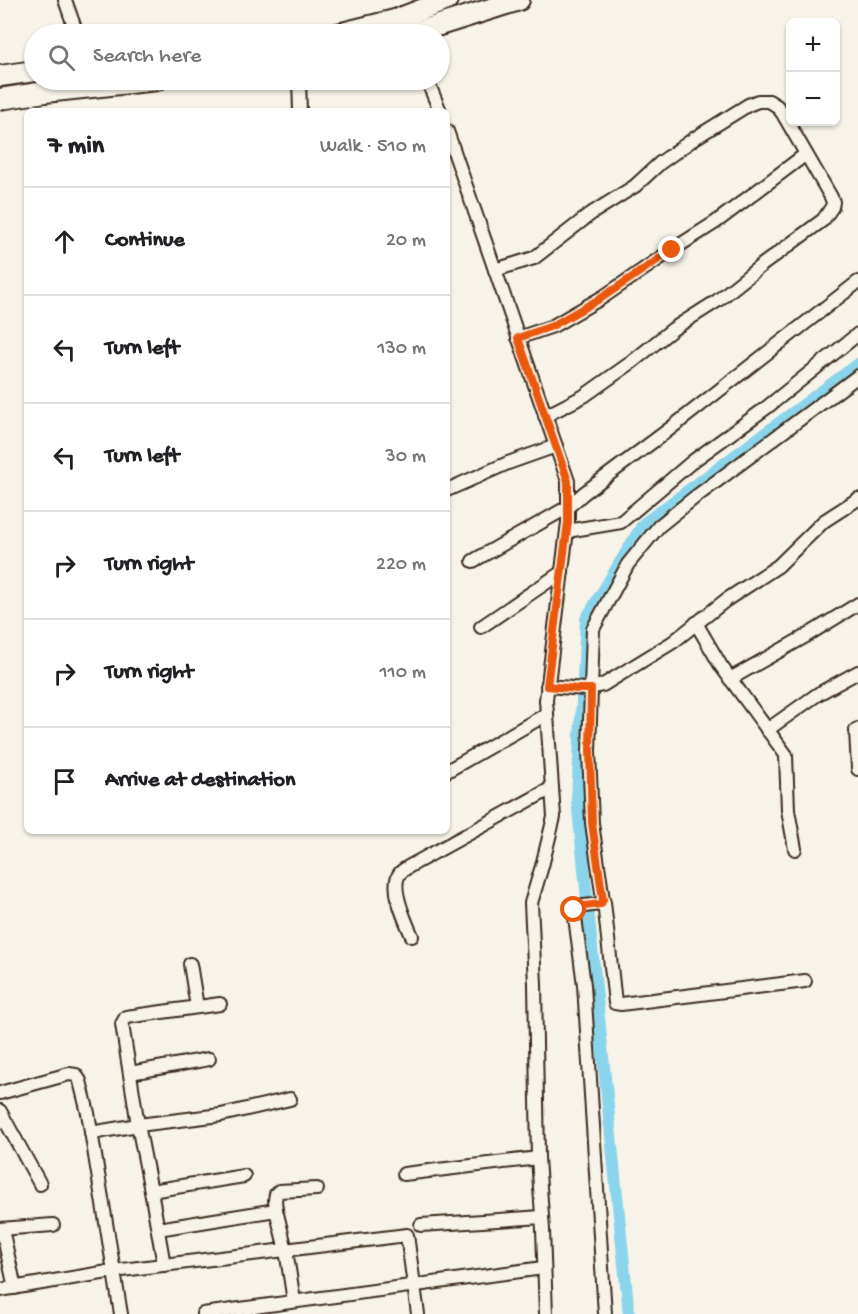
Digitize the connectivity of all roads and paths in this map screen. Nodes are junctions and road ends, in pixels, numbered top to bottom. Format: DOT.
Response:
graph roads {
  1 [pos="65,0"];
  2 [pos="447,0"];
  3 [pos="519,0"];
  4 [pos="73,24"];
  5 [pos="405,24"];
  6 [pos="443,24"];
  7 [pos="24,72"];
  8 [pos="0,76"];
  9 [pos="64,90"];
  10 [pos="299,90"];
  11 [pos="431,90"];
  12 [pos="0,99"];
  13 [pos="300,108"];
  14 [pos="439,108"];
  15 [pos="450,140"];
  16 [pos="806,154"];
  17 [pos="495,270"];
  18 [pos="858,282"];
  19 [pos="858,334"];
  20 [pos="518,338"];
  21 [pos="857,378"];
  22 [pos="545,416"];
  23 [pos="556,446"];
  24 [pos="450,489"];
  25 [pos="858,498"];
  26 [pos="568,507"];
  27 [pos="567,531"];
  28 [pos="473,561"];
  29 [pos="562,572"];
  30 [pos="858,604"];
  31 [pos="696,623"];
  32 [pos="481,627"];
  33 [pos="858,672"];
  34 [pos="730,679"];
  35 [pos="547,686"];
  36 [pos="584,689"];
  37 [pos="547,714"];
  38 [pos="858,729"];
  39 [pos="767,730"];
  40 [pos="450,769"];
  41 [pos="858,769"];
  42 [pos="552,788"];
  43 [pos="795,849"];
  44 [pos="592,904"];
  45 [pos="412,936"];
  46 [pos="190,964"];
  47 [pos="805,981"];
  48 [pos="220,1004"];
  49 [pos="197,1007"];
  50 [pos="209,1059"];
  51 [pos="130,1073"];
  52 [pos="0,1093"];
  53 [pos="290,1099"];
  54 [pos="0,1111"];
  55 [pos="138,1125"];
  56 [pos="91,1133"];
  57 [pos="538,1158"];
  58 [pos="404,1174"];
  59 [pos="244,1176"];
  60 [pos="40,1184"];
  61 [pos="317,1190"];
  62 [pos="151,1191"];
  63 [pos="276,1210"];
  64 [pos="542,1217"];
  65 [pos="53,1225"];
  66 [pos="422,1226"];
  67 [pos="158,1228"];
  68 [pos="1,1229"];
  69 [pos="286,1250"];
  70 [pos="164,1265"];
  71 [pos="543,1268"];
  72 [pos="114,1271"];
  73 [pos="414,1285"];
  74 [pos="15,1288"];
  75 [pos="0,1290"];
  76 [pos="298,1301"];
  77 [pos="121,1314"];
  78 [pos="203,1314"];
  79 [pos="304,1314"];
  80 [pos="418,1314"];
  81 [pos="546,1314"];
  82 [pos="605,1314"];
  1 -- 4 [label="street"];
  2 -- 5 [label="main road"];
  3 -- 6 [label="main road"];
  7 -- 8 [label="main road"];
  9 -- 12 [label="main road"];
  10 -- 13 [label="street"];
  11 -- 14 [label="street"];
  15 -- 17 [label="street"];
  16 -- 17 [label="street"];
  16 -- 20 [label="street"];
  16 -- 22 [label="street"];
  17 -- 20 [label="street"];
  18 -- 26 [label="street"];
  19 -- 27 [label="street"];
  20 -- 22 [label="street"];
  21 -- 36 [label="street"];
  22 -- 23 [label="street"];
  23 -- 24 [label="street"];
  23 -- 26 [label="street"];
  25 -- 31 [label="street"];
  26 -- 27 [label="street"];
  26 -- 28 [label="street"];
  27 -- 29 [label="street"];
  29 -- 32 [label="street"];
  29 -- 35 [label="street"];
  30 -- 34 [label="street"];
  31 -- 34 [label="street"];
  31 -- 36 [label="street"];
  33 -- 39 [label="street"];
  34 -- 39 [label="street"];
  35 -- 36 [label="street"];
  35 -- 37 [label="street"];
  36 -- 44 [label="street"];
  37 -- 40 [label="street"];
  37 -- 42 [label="street"];
  38 -- 41 [label="street"];
  39 -- 43 [label="street"];
  42 -- 45 [label="street"];
  42 -- 57 [label="street"];
  44 -- 47 [label="street"];
  44 -- 82 [label="street"];
  46 -- 49 [label="street"];
  48 -- 49 [label="street"];
  49 -- 51 [label="street"];
  50 -- 51 [label="street"];
  51 -- 55 [label="street"];
  52 -- 56 [label="street"];
  53 -- 55 [label="street"];
  54 -- 60 [label="street"];
  55 -- 56 [label="street"];
  55 -- 62 [label="street"];
  56 -- 72 [label="street"];
  57 -- 58 [label="street"];
  57 -- 64 [label="street"];
  59 -- 62 [label="street"];
  61 -- 63 [label="street"];
  62 -- 67 [label="street"];
  63 -- 67 [label="street"];
  63 -- 69 [label="street"];
  64 -- 66 [label="street"];
  64 -- 71 [label="street"];
  65 -- 68 [label="street"];
  67 -- 70 [label="street"];
  68 -- 74 [label="street"];
  69 -- 70 [label="street"];
  69 -- 73 [label="street"];
  69 -- 76 [label="street"];
  70 -- 72 [label="street"];
  71 -- 73 [label="street"];
  71 -- 81 [label="street"];
  72 -- 74 [label="street"];
  72 -- 77 [label="street"];
  73 -- 76 [label="street"];
  73 -- 80 [label="street"];
  74 -- 75 [label="street"];
  76 -- 78 [label="street"];
  76 -- 79 [label="street"];
}
